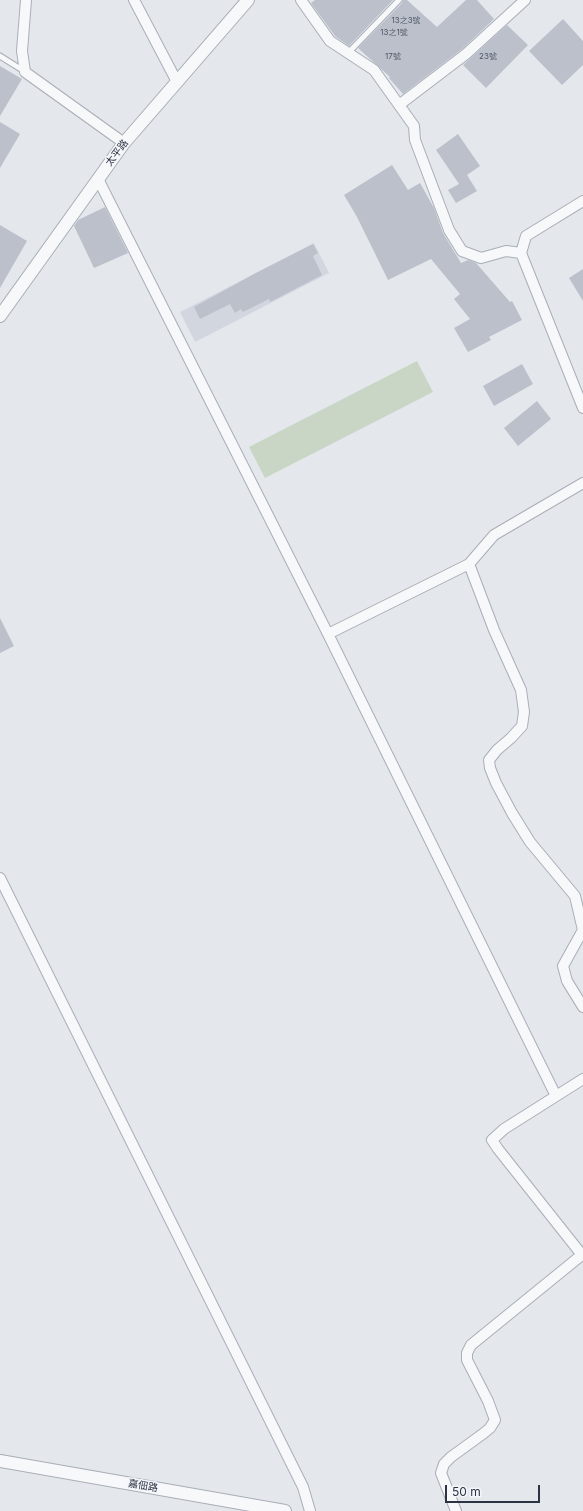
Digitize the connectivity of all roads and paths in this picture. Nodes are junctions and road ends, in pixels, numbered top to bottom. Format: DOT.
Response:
graph roads {
  1 [pos="26,0"];
  2 [pos="134,0"];
  3 [pos="248,0"];
  4 [pos="301,0"];
  5 [pos="399,0"];
  6 [pos="525,0"];
  7 [pos="350,52"];
  8 [pos="0,56"];
  9 [pos="25,72"];
  10 [pos="177,82"];
  11 [pos="399,105"];
  12 [pos="124,143"];
  13 [pos="98,179"];
  14 [pos="583,201"];
  15 [pos="521,253"];
  16 [pos="0,316"];
  17 [pos="583,408"];
  18 [pos="583,483"];
  19 [pos="469,564"];
  20 [pos="328,634"];
  21 [pos="0,878"];
  22 [pos="579,893"];
  23 [pos="583,1007"];
  24 [pos="583,1079"];
  25 [pos="556,1096"];
  26 [pos="582,1255"];
  27 [pos="0,1461"];
  28 [pos="285,1511"];
  29 [pos="310,1511"];
  30 [pos="456,1511"];
  1 -- 9 [label="street"];
  2 -- 10 [label="street"];
  3 -- 10 [label="street, 太平路"];
  4 -- 7 [label="street"];
  5 -- 7 [label="lane"];
  6 -- 11 [label="street"];
  7 -- 11 [label="street"];
  8 -- 9 [label="lane"];
  9 -- 12 [label="street"];
  10 -- 12 [label="street, 太平路"];
  11 -- 15 [label="street"];
  12 -- 13 [label="street, 太平路"];
  13 -- 16 [label="street, 太平路"];
  13 -- 20 [label="street"];
  14 -- 15 [label="street"];
  15 -- 17 [label="street"];
  18 -- 19 [label="street"];
  19 -- 20 [label="street"];
  19 -- 22 [label="street"];
  20 -- 25 [label="street"];
  21 -- 29 [label="street"];
  22 -- 23 [label="street"];
  24 -- 25 [label="street"];
  25 -- 26 [label="street"];
  26 -- 30 [label="street"];
  27 -- 28 [label="street, 嘉佃路"];
}
